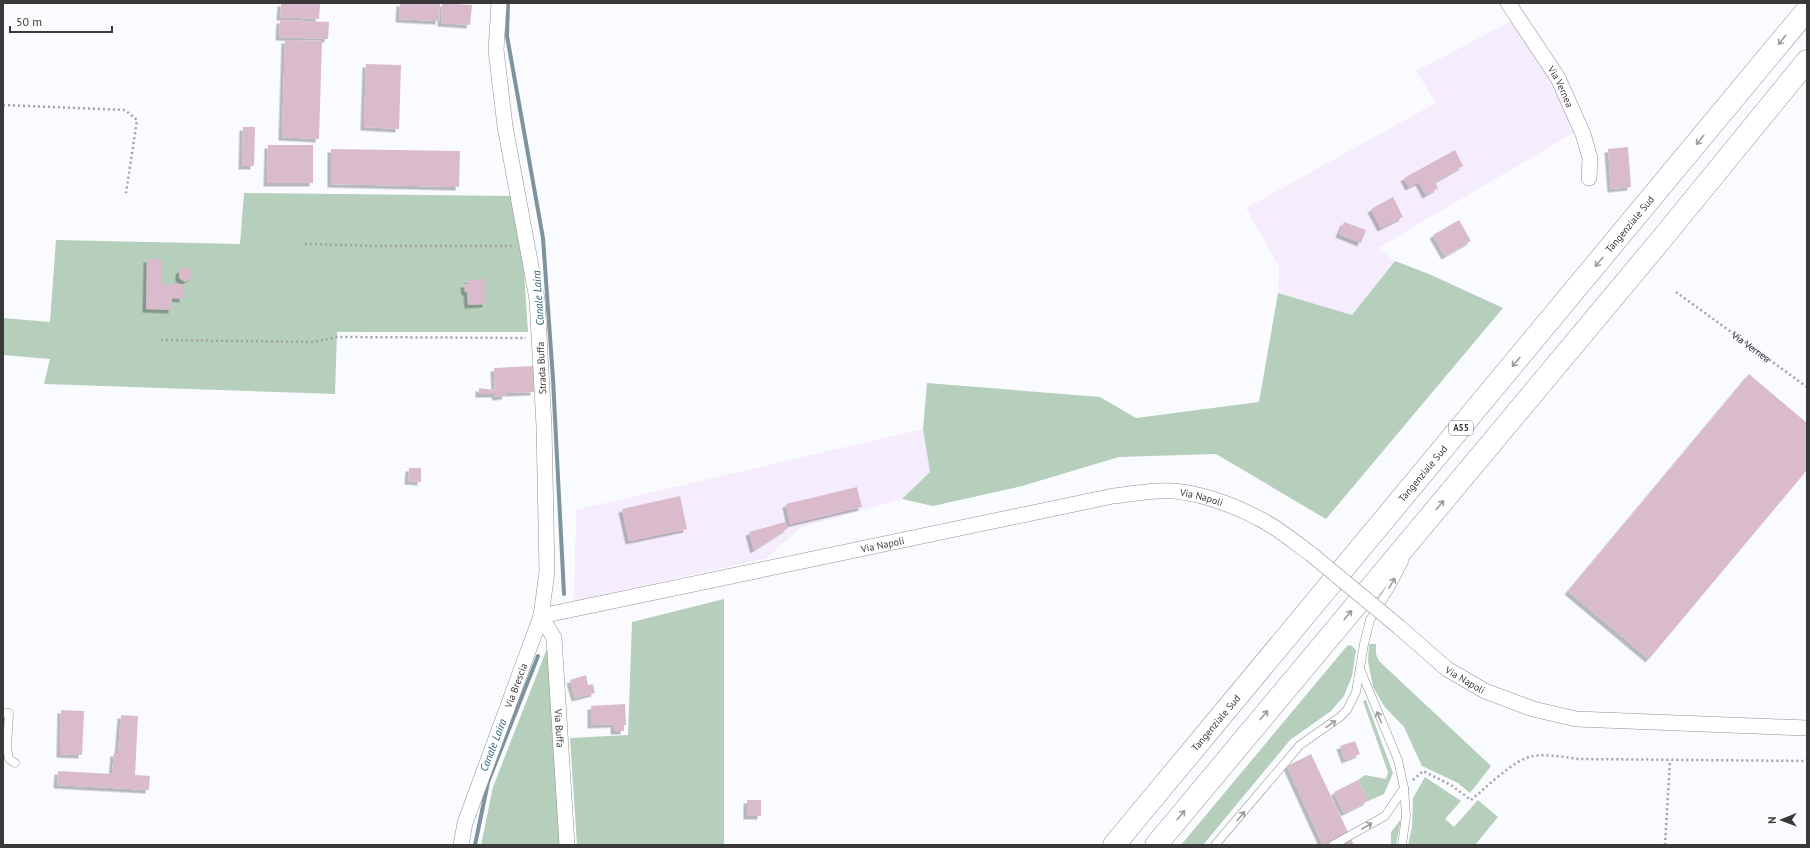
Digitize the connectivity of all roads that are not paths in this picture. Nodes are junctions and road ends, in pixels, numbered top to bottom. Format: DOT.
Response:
graph roads {
  1 [pos="498,3"];
  2 [pos="1508,3"];
  3 [pos="1807,10"];
  4 [pos="1807,61"];
  5 [pos="1589,178"];
  6 [pos="1420,529"];
  7 [pos="541,616"];
  8 [pos="1360,669"];
  9 [pos="3,713"];
  10 [pos="1807,728"];
  11 [pos="16,763"];
  12 [pos="1404,788"];
  13 [pos="461,845"];
  14 [pos="567,845"];
  15 [pos="1114,845"];
  16 [pos="1156,845"];
  17 [pos="1215,845"];
  18 [pos="1333,845"];
  19 [pos="1402,845"];
  1 -- 7 [label="street, Strada Buffa"];
  2 -- 5 [label="street, Via Vernea"];
  3 -- 15 [label="highway, Tangenziale Sud / A55, one-way"];
  6 -- 4 [label="highway, one-way"];
  8 -- 6 [label="lane, one-way"];
  16 -- 6 [label="highway, one-way"];
  7 -- 10 [label="street, Via Napoli, bridge"];
  7 -- 13 [label="street, Via Brescia"];
  7 -- 14 [label="street, Via Buffa"];
  12 -- 8 [label="lane, one-way"];
  17 -- 8 [label="lane, one-way"];
  9 -- 11 [label="lane"];
  18 -- 12 [label="lane, one-way"];
  12 -- 19 [label="lane"];
}
